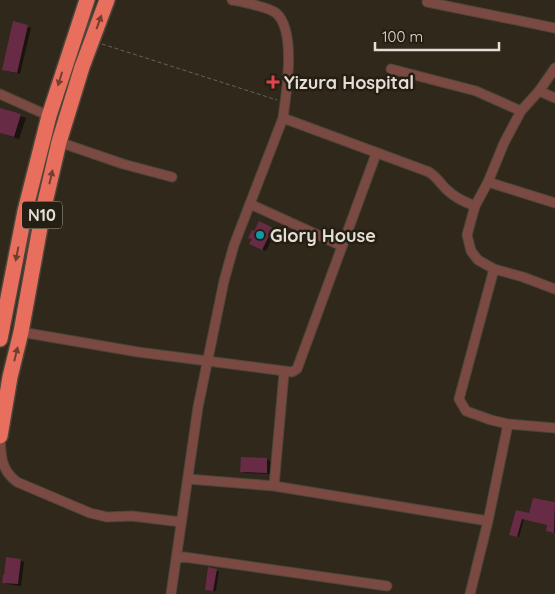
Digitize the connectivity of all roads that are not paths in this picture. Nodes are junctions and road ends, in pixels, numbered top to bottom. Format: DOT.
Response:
graph roads {
  1 [pos="87,0"];
  2 [pos="107,0"];
  3 [pos="232,0"];
  4 [pos="427,2"];
  5 [pos="555,28"];
  6 [pos="555,68"];
  7 [pos="391,69"];
  8 [pos="539,90"];
  9 [pos="0,94"];
  10 [pos="555,98"];
  11 [pos="521,110"];
  12 [pos="49,116"];
  13 [pos="283,118"];
  14 [pos="60,142"];
  15 [pos="376,154"];
  16 [pos="172,177"];
  17 [pos="488,182"];
  18 [pos="555,203"];
  19 [pos="250,204"];
  20 [pos="475,206"];
  21 [pos="342,246"];
  22 [pos="494,269"];
  23 [pos="555,289"];
  24 [pos="21,332"];
  25 [pos="0,339"];
  26 [pos="208,361"];
  27 [pos="284,372"];
  28 [pos="5,376"];
  29 [pos="508,424"];
  30 [pos="555,428"];
  31 [pos="0,435"];
  32 [pos="188,479"];
  33 [pos="274,486"];
  34 [pos="488,521"];
  35 [pos="181,522"];
  36 [pos="177,556"];
  37 [pos="387,586"];
  38 [pos="171,594"];
  39 [pos="470,594"];
  1 -- 12 [label="highway, N10, one-way"];
  14 -- 2 [label="highway, N10, one-way"];
  3 -- 13 [label="street"];
  4 -- 5 [label="street"];
  6 -- 8 [label="street"];
  7 -- 11 [label="street"];
  8 -- 10 [label="street"];
  8 -- 11 [label="street"];
  9 -- 12 [label="street"];
  11 -- 17 [label="street"];
  12 -- 25 [label="highway, N10, one-way"];
  13 -- 15 [label="street"];
  13 -- 19 [label="street"];
  14 -- 16 [label="street"];
  24 -- 14 [label="highway, N10, one-way"];
  15 -- 20 [label="street"];
  15 -- 21 [label="street"];
  17 -- 18 [label="street"];
  17 -- 20 [label="street"];
  19 -- 21 [label="street"];
  19 -- 26 [label="street"];
  20 -- 22 [label="street"];
  21 -- 27 [label="street"];
  22 -- 23 [label="street"];
  22 -- 29 [label="street"];
  24 -- 26 [label="street"];
  28 -- 24 [label="highway, N10, one-way"];
  26 -- 27 [label="street"];
  26 -- 32 [label="street"];
  27 -- 33 [label="street"];
  28 -- 31 [label="highway, N10"];
  29 -- 30 [label="street"];
  29 -- 34 [label="street"];
  31 -- 35 [label="street"];
  32 -- 33 [label="street"];
  32 -- 35 [label="street"];
  33 -- 34 [label="street"];
  34 -- 39 [label="street"];
  35 -- 36 [label="street"];
  36 -- 37 [label="street"];
  36 -- 38 [label="street"];
}
